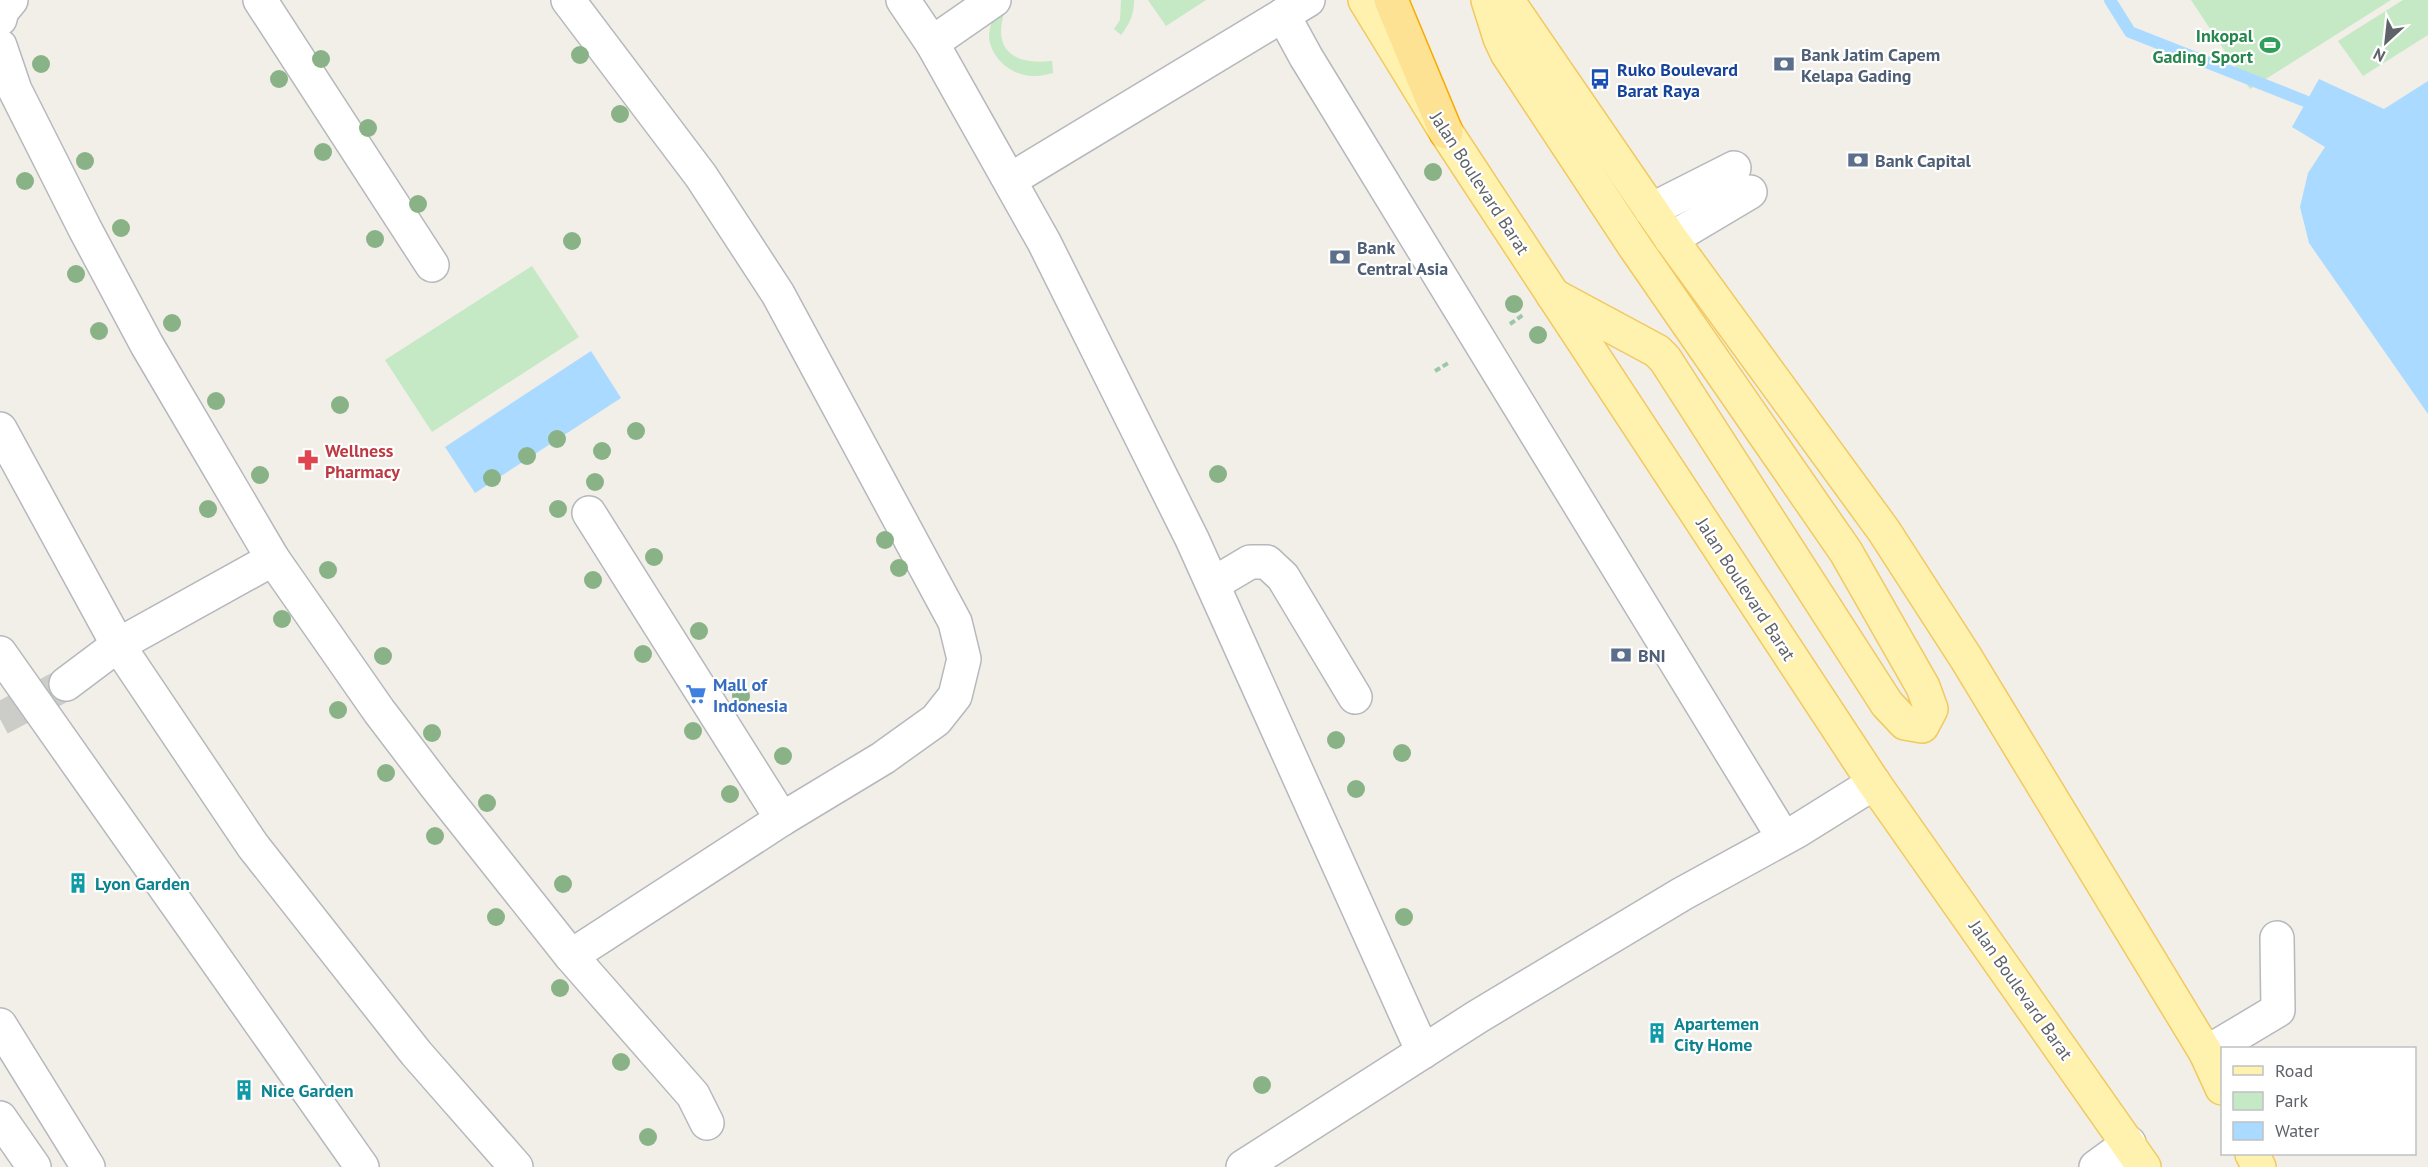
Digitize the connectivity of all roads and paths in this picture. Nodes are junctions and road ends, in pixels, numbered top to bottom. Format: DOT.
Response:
graph roads {
  1 [pos="260,0"];
  2 [pos="568,0"];
  3 [pos="903,0"];
  4 [pos="959,0"];
  5 [pos="994,0"];
  6 [pos="1365,0"];
  7 [pos="1390,0"];
  8 [pos="1488,0"];
  9 [pos="1507,0"];
  10 [pos="1295,8"];
  11 [pos="927,35"];
  12 [pos="0,46"];
  13 [pos="1446,132"];
  14 [pos="1010,180"];
  15 [pos="1652,210"];
  16 [pos="1671,239"];
  17 [pos="432,265"];
  18 [pos="1553,295"];
  19 [pos="1526,314"];
  20 [pos="1508,326"];
  21 [pos="0,429"];
  22 [pos="590,513"];
  23 [pos="273,559"];
  24 [pos="1213,584"];
  25 [pos="118,645"];
  26 [pos="0,653"];
  27 [pos="66,684"];
  28 [pos="1355,697"];
  29 [pos="1874,783"];
  30 [pos="782,819"];
  31 [pos="1783,837"];
  32 [pos="2277,938"];
  33 [pos="571,956"];
  34 [pos="0,1025"];
  35 [pos="1423,1052"];
  36 [pos="2206,1053"];
  37 [pos="2221,1084"];
  38 [pos="0,1118"];
  39 [pos="707,1123"];
  40 [pos="2137,1155"];
  41 [pos="34,1167"];
  42 [pos="88,1167"];
  43 [pos="362,1167"];
  44 [pos="516,1167"];
  45 [pos="1243,1167"];
  46 [pos="2096,1167"];
  1 -- 17 [label="street"];
  2 -- 30 [label="street"];
  3 -- 11 [label="street"];
  4 -- 11 [label="street"];
  5 -- 11 [label="street"];
  6 -- 13 [label="main road, Jalan Boulevard Barat"];
  7 -- 13 [label="highway"];
  8 -- 18 [label="main road"];
  9 -- 15 [label="main road"];
  10 -- 14 [label="street"];
  10 -- 31 [label="street"];
  11 -- 14 [label="street"];
  12 -- 23 [label="street"];
  13 -- 18 [label="main road, Jalan Boulevard Barat"];
  14 -- 24 [label="street"];
  15 -- 16 [label="main road"];
  15 -- 16 [label="street"];
  16 -- 36 [label="main road"];
  18 -- 29 [label="main road, Jalan Boulevard Barat"];
  19 -- 20 [label="path"];
  21 -- 25 [label="street"];
  22 -- 30 [label="street"];
  23 -- 25 [label="street"];
  23 -- 33 [label="street"];
  24 -- 28 [label="street"];
  24 -- 35 [label="street"];
  25 -- 27 [label="street"];
  25 -- 44 [label="street"];
  26 -- 43 [label="street"];
  29 -- 31 [label="street"];
  29 -- 40 [label="main road, Jalan Boulevard Barat"];
  30 -- 33 [label="street"];
  31 -- 35 [label="street"];
  32 -- 36 [label="street"];
  33 -- 39 [label="street"];
  34 -- 42 [label="street"];
  35 -- 45 [label="street"];
  36 -- 37 [label="main road"];
  38 -- 41 [label="street"];
  40 -- 46 [label="street"];
}
